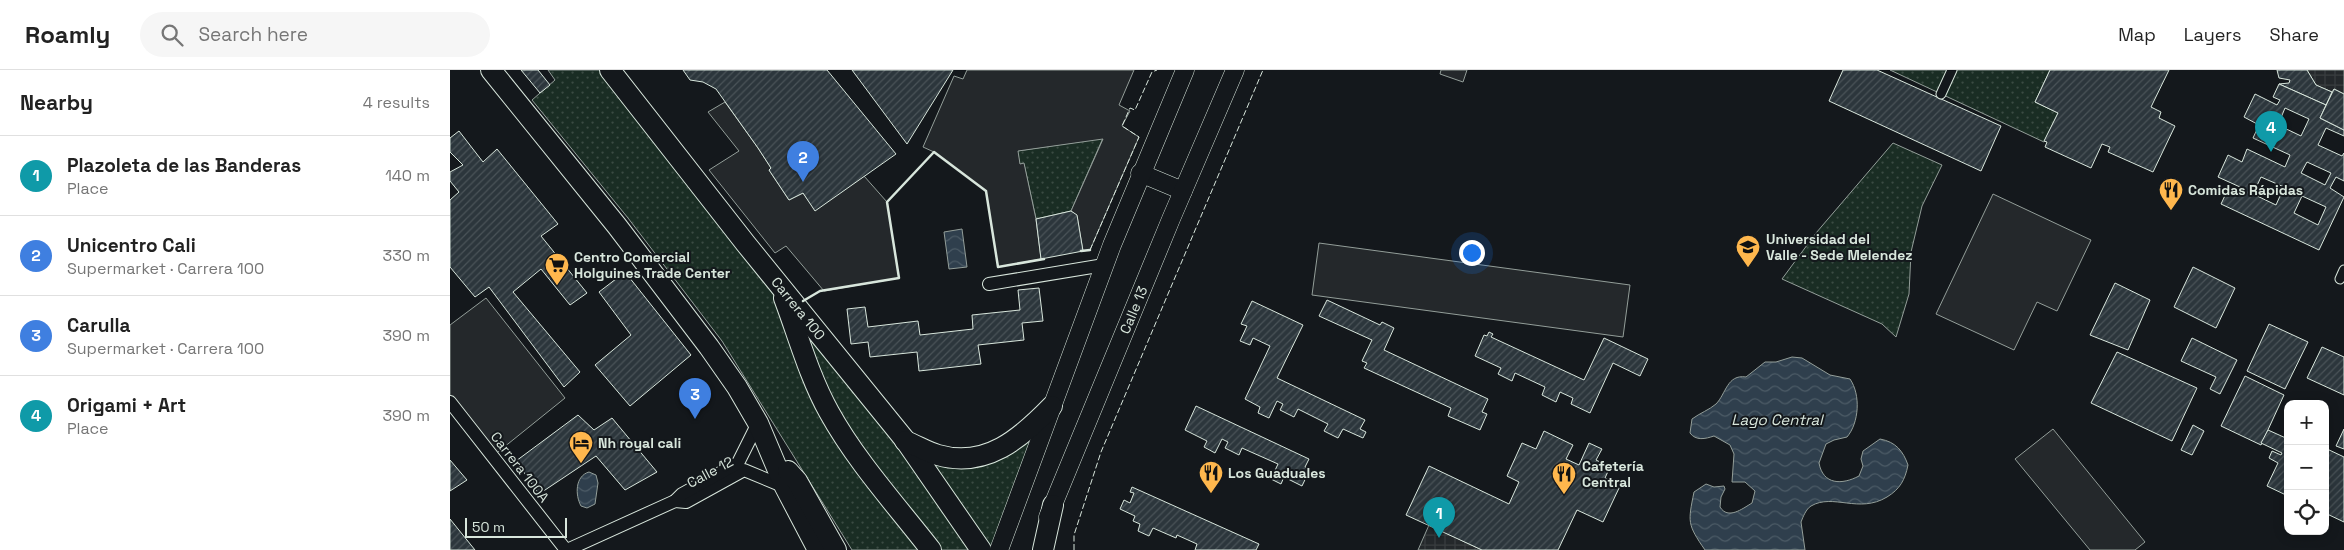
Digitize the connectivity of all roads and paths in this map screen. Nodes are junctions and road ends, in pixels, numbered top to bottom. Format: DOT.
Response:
graph roads {
  1 [pos="492,70"];
  2 [pos="610,70"];
  3 [pos="1185,70"];
  4 [pos="1235,70"];
  5 [pos="1952,70"];
  6 [pos="1941,94"];
  7 [pos="1140,173"];
  8 [pos="1183,191"];
  9 [pos="1104,265"];
  10 [pos="779,282"];
  11 [pos="989,284"];
  12 [pos="450,402"];
  13 [pos="1052,406"];
  14 [pos="758,423"];
  15 [pos="905,440"];
  16 [pos="771,450"];
  17 [pos="785,487"];
  18 [pos="675,501"];
  19 [pos="1053,505"];
  20 [pos="566,550"];
  21 [pos="818,550"];
  22 [pos="836,550"];
  23 [pos="930,550"];
  24 [pos="981,550"];
  25 [pos="999,550"];
  26 [pos="1034,550"];
  27 [pos="1043,550"];
  1 -- 14 [label="main road"];
  2 -- 10 [label="main road, Carrera 100"];
  3 -- 7 [label="main road"];
  4 -- 8 [label="main road, Calle 13"];
  5 -- 6 [label="street"];
  7 -- 8 [label="main road"];
  7 -- 9 [label="main road"];
  8 -- 19 [label="main road, Calle 13"];
  9 -- 11 [label="street"];
  9 -- 13 [label="main road"];
  10 -- 15 [label="main road, Carrera 100"];
  10 -- 23 [label="main road"];
  12 -- 20 [label="street, Carrera 100A"];
  13 -- 15 [label="main road"];
  13 -- 25 [label="main road"];
  14 -- 16 [label="main road"];
  14 -- 18 [label="street, Calle 12"];
  15 -- 24 [label="main road, Carrera 100"];
  16 -- 17 [label="main road"];
  16 -- 22 [label="main road"];
  17 -- 18 [label="street, Calle 12"];
  17 -- 21 [label="main road"];
  18 -- 20 [label="street, Calle 12"];
  19 -- 26 [label="main road, Calle 13"];
  19 -- 27 [label="main road"];
}
